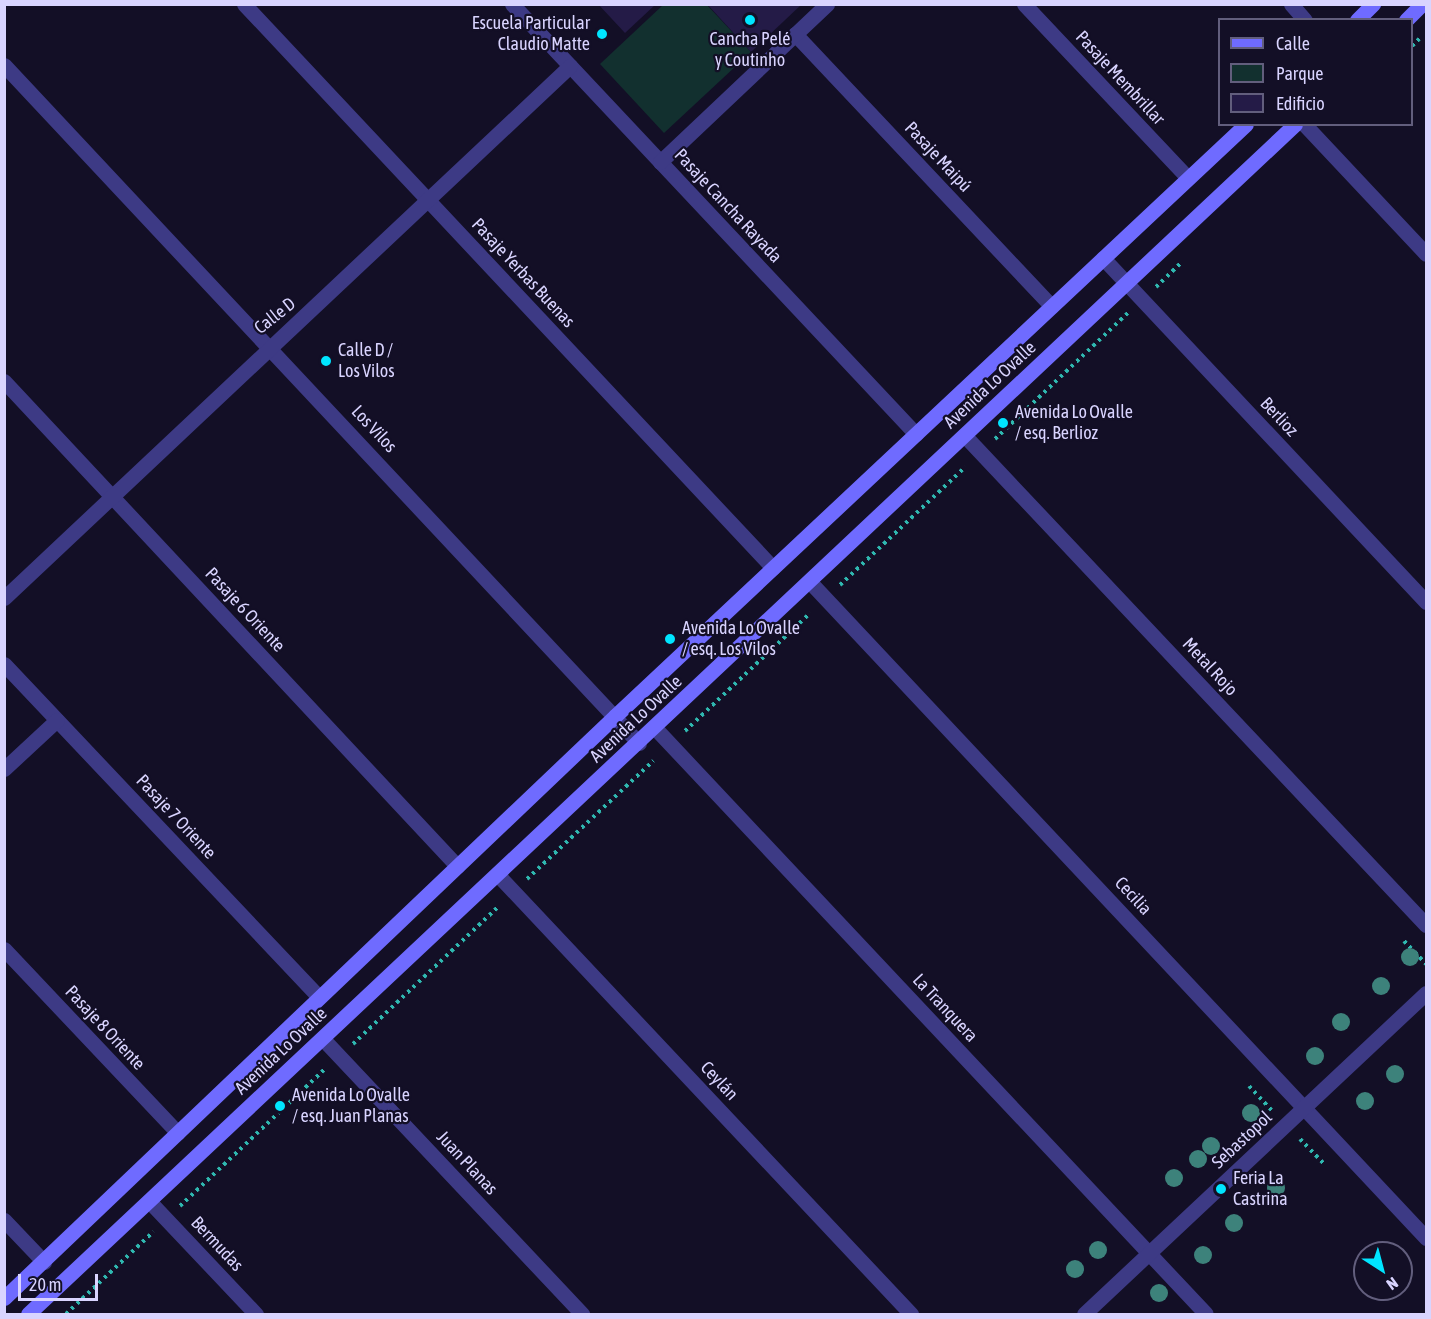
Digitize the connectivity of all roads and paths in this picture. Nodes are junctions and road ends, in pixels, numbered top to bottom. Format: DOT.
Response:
graph roads {
  1 [pos="244,4"];
  2 [pos="512,4"];
  3 [pos="827,4"];
  4 [pos="1024,4"];
  5 [pos="1291,4"];
  6 [pos="1373,4"];
  7 [pos="1422,4"];
  8 [pos="1303,18"];
  9 [pos="1360,18"];
  10 [pos="1408,18"];
  11 [pos="795,34"];
  12 [pos="4,66"];
  13 [pos="570,66"];
  14 [pos="1244,126"];
  15 [pos="1293,126"];
  16 [pos="1306,126"];
  17 [pos="660,162"];
  18 [pos="1188,178"];
  19 [pos="429,201"];
  20 [pos="1426,254"];
  21 [pos="1103,258"];
  22 [pos="1185,259"];
  23 [pos="1126,284"];
  24 [pos="1142,300"];
  25 [pos="1052,306"];
  26 [pos="269,345"];
  27 [pos="4,381"];
  28 [pos="916,434"];
  29 [pos="965,435"];
  30 [pos="981,452"];
  31 [pos="111,496"];
  32 [pos="772,568"];
  33 [pos="810,582"];
  34 [pos="4,598"];
  35 [pos="826,598"];
  36 [pos="1426,602"];
  37 [pos="4,664"];
  38 [pos="615,716"];
  39 [pos="57,720"];
  40 [pos="655,728"];
  41 [pos="639,743"];
  42 [pos="671,744"];
  43 [pos="4,769"];
  44 [pos="457,866"];
  45 [pos="498,875"];
  46 [pos="514,892"];
  47 [pos="1426,925"];
  48 [pos="1404,941"];
  49 [pos="4,949"];
  50 [pos="1426,964"];
  51 [pos="1426,993"];
  52 [pos="319,997"];
  53 [pos="323,1039"];
  54 [pos="340,1056"];
  55 [pos="1305,1108"];
  56 [pos="178,1133"];
  57 [pos="149,1201"];
  58 [pos="167,1219"];
  59 [pos="4,1220"];
  60 [pos="1426,1238"];
  61 [pos="1149,1254"];
  62 [pos="44,1262"];
  63 [pos="4,1298"];
  64 [pos="28,1314"];
  65 [pos="66,1314"];
  66 [pos="256,1314"];
  67 [pos="582,1314"];
  68 [pos="911,1314"];
  69 [pos="1084,1314"];
  70 [pos="1206,1314"];
  1 -- 19 [label="street, Pasaje Yerbas Buenas"];
  2 -- 13 [label="street, Pasaje Cancha Rayada"];
  3 -- 11 [label="street"];
  4 -- 18 [label="street, Pasaje Membrillar"];
  5 -- 8 [label="street"];
  6 -- 9 [label="main road"];
  7 -- 10 [label="main road"];
  11 -- 17 [label="street"];
  11 -- 25 [label="street, Pasaje Maipú"];
  12 -- 26 [label="street, Los Vilos"];
  13 -- 17 [label="street, Pasaje Cancha Rayada"];
  13 -- 19 [label="street, Calle D"];
  14 -- 18 [label="main road, Avenida Lo Ovalle"];
  15 -- 23 [label="main road, Avenida Lo Ovalle"];
  16 -- 20 [label="street"];
  17 -- 28 [label="street, Pasaje Cancha Rayada"];
  18 -- 21 [label="main road, Avenida Lo Ovalle"];
  19 -- 26 [label="street, Calle D"];
  19 -- 32 [label="street, Pasaje Yerbas Buenas"];
  21 -- 23 [label="street, Berlioz"];
  21 -- 25 [label="main road, Avenida Lo Ovalle"];
  22 -- 24 [label="path"];
  23 -- 24 [label="street, Berlioz"];
  23 -- 29 [label="main road, Avenida Lo Ovalle"];
  24 -- 30 [label="path"];
  24 -- 36 [label="street, Berlioz"];
  25 -- 28 [label="main road, Avenida Lo Ovalle"];
  26 -- 31 [label="street, Calle D"];
  26 -- 38 [label="street, Los Vilos"];
  27 -- 31 [label="street, Pasaje 6 Oriente"];
  28 -- 32 [label="main road, Avenida Lo Ovalle"];
  29 -- 30 [label="street, Metal Rojo"];
  29 -- 33 [label="main road, Avenida Lo Ovalle"];
  30 -- 35 [label="path"];
  30 -- 47 [label="street, Metal Rojo"];
  31 -- 34 [label="street, Calle D"];
  31 -- 44 [label="street, Pasaje 6 Oriente"];
  32 -- 38 [label="main road, Avenida Lo Ovalle"];
  33 -- 35 [label="street, Cecilia"];
  33 -- 40 [label="main road, Avenida Lo Ovalle"];
  35 -- 42 [label="path"];
  35 -- 55 [label="street, Cecilia"];
  37 -- 39 [label="street, Pasaje 7 Oriente"];
  38 -- 41 [label="street, Los Vilos"];
  38 -- 44 [label="main road, Avenida Lo Ovalle"];
  39 -- 43 [label="street"];
  39 -- 52 [label="street, Pasaje 7 Oriente"];
  40 -- 41 [label="main road, Avenida Lo Ovalle"];
  40 -- 42 [label="street, La Tranquera"];
  41 -- 45 [label="main road, Avenida Lo Ovalle"];
  42 -- 46 [label="path"];
  42 -- 61 [label="street, La Tranquera"];
  44 -- 52 [label="main road, Avenida Lo Ovalle"];
  45 -- 46 [label="street, Ceylán"];
  45 -- 53 [label="main road, Avenida Lo Ovalle"];
  46 -- 54 [label="path"];
  46 -- 68 [label="street, Ceylán"];
  48 -- 50 [label="path"];
  49 -- 56 [label="street, Pasaje 8 Oriente"];
  51 -- 55 [label="street, Sebastopol"];
  52 -- 56 [label="main road, Avenida Lo Ovalle"];
  53 -- 54 [label="street, Juan Planas"];
  53 -- 57 [label="main road, Avenida Lo Ovalle"];
  54 -- 58 [label="path"];
  54 -- 67 [label="street, Juan Planas"];
  55 -- 60 [label="street, Cecilia"];
  55 -- 61 [label="street, Sebastopol"];
  56 -- 62 [label="main road, Avenida Lo Ovalle"];
  57 -- 58 [label="street, Bermudas"];
  57 -- 64 [label="main road, Avenida Lo Ovalle"];
  58 -- 65 [label="path"];
  58 -- 66 [label="street, Bermudas"];
  59 -- 62 [label="street"];
  61 -- 69 [label="street, Sebastopol"];
  61 -- 70 [label="street, La Tranquera"];
  62 -- 63 [label="main road, Avenida Lo Ovalle"];
}
